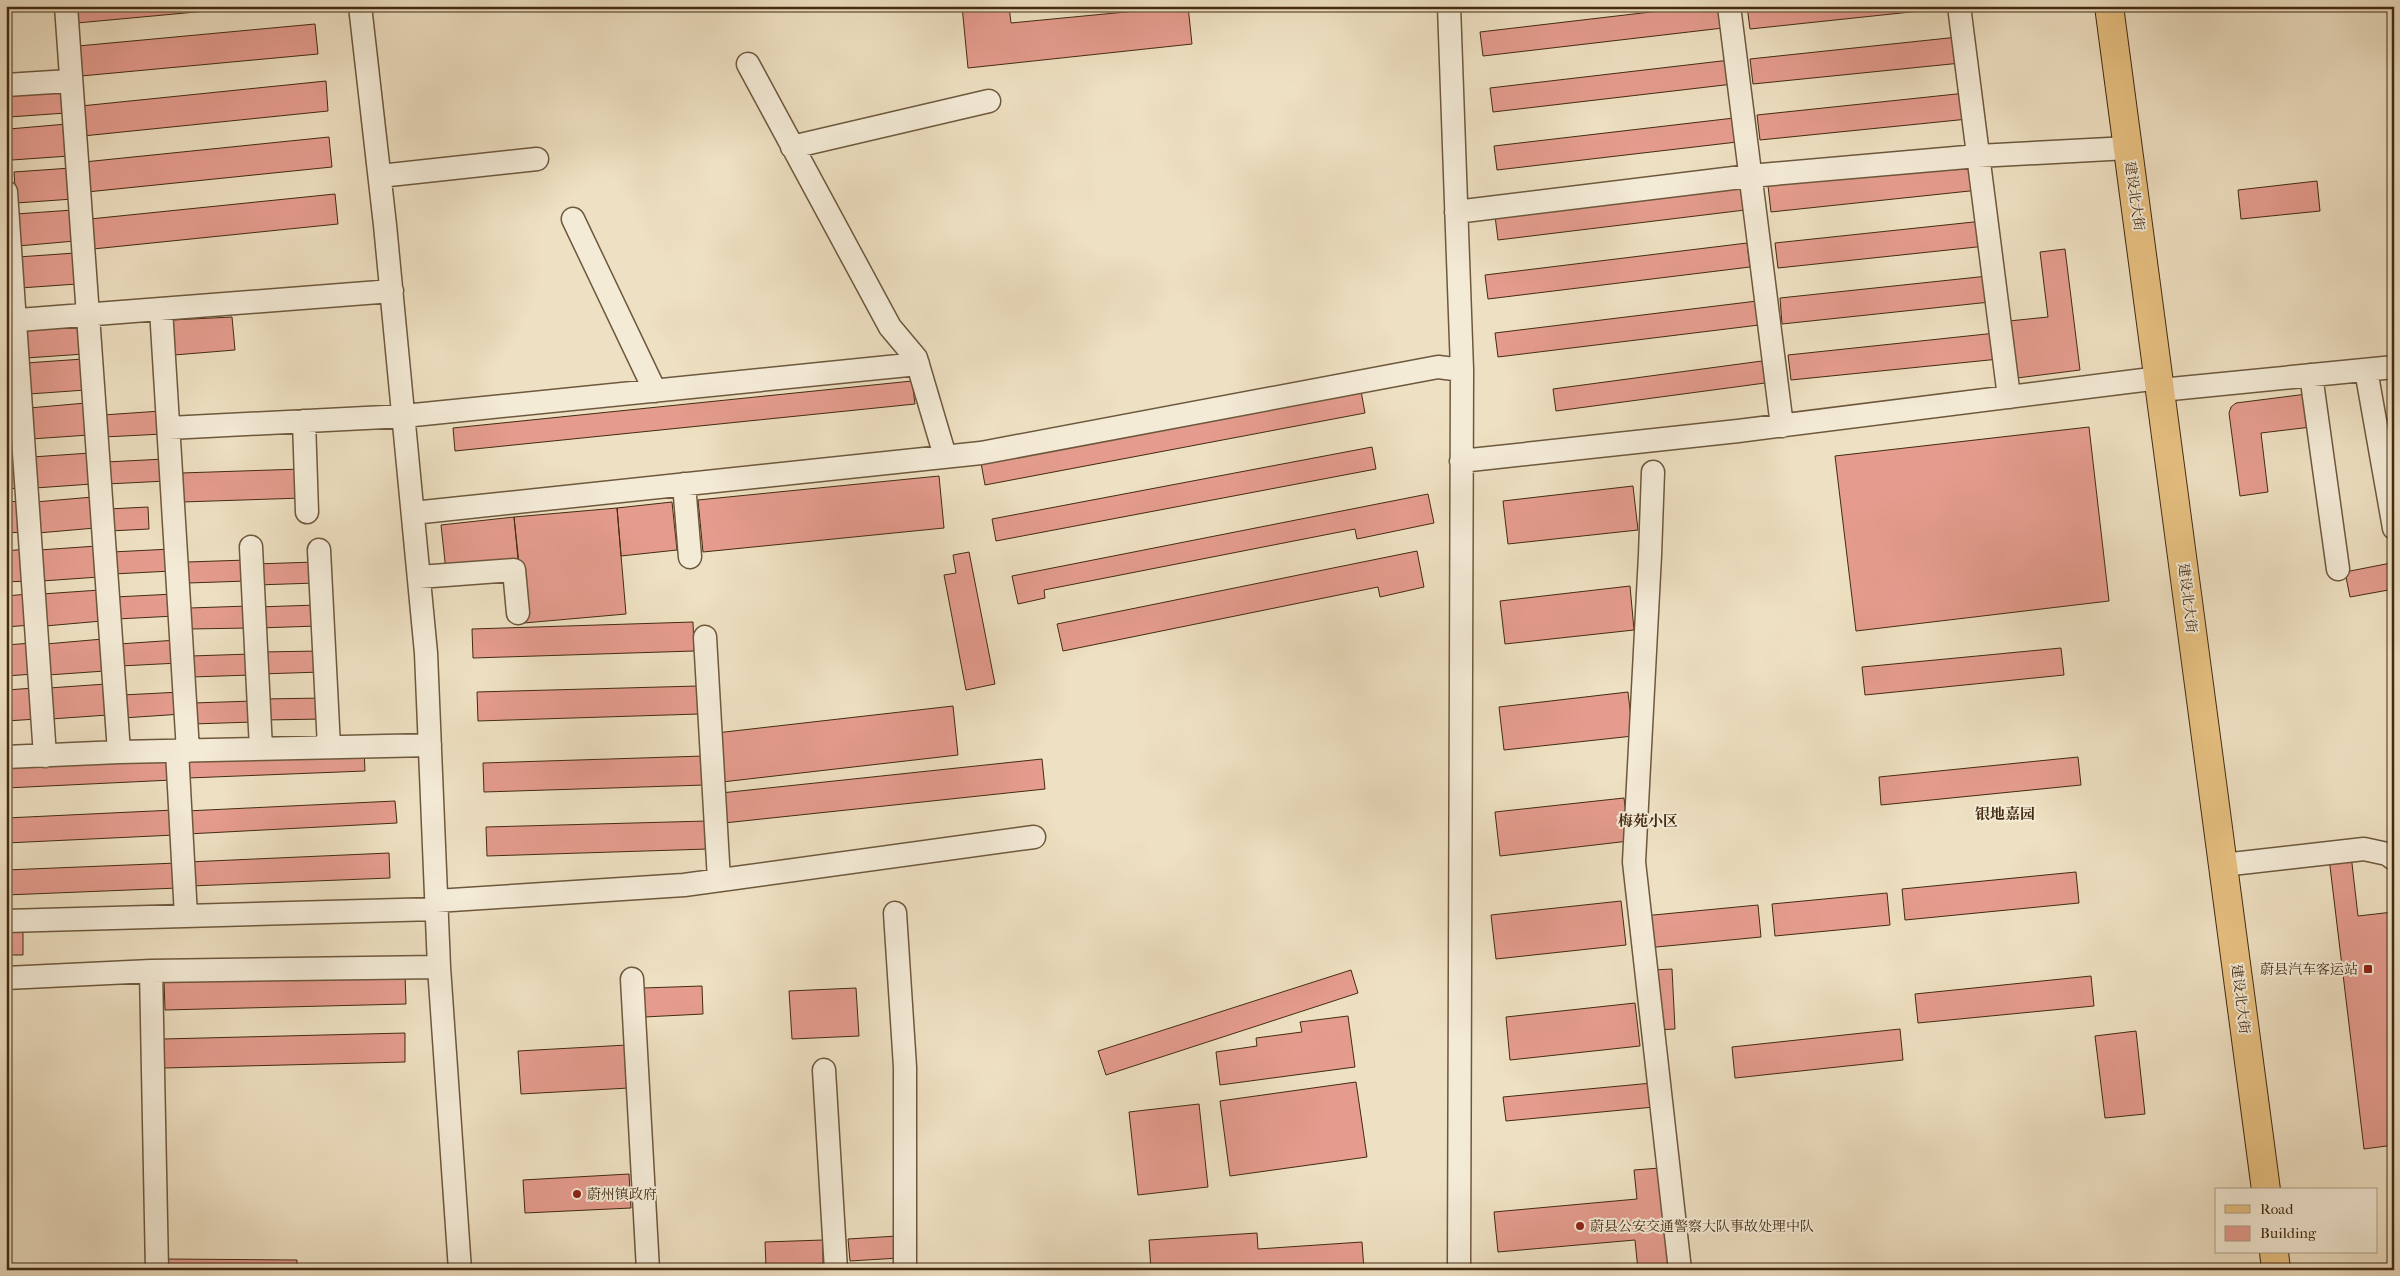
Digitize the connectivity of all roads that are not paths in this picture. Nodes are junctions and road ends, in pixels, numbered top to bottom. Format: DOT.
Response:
graph roads {
  1 [pos="66,6"];
  2 [pos="360,6"];
  3 [pos="1449,6"];
  4 [pos="1729,6"];
  5 [pos="1959,6"];
  6 [pos="2109,6"];
  7 [pos="748,64"];
  8 [pos="69,81"];
  9 [pos="6,85"];
  10 [pos="989,101"];
  11 [pos="792,147"];
  12 [pos="2128,148"];
  13 [pos="1978,156"];
  14 [pos="537,159"];
  15 [pos="380,176"];
  16 [pos="1750,176"];
  17 [pos="6,192"];
  18 [pos="1456,212"];
  19 [pos="573,219"];
  20 [pos="392,291"];
  21 [pos="161,308"];
  22 [pos="87,314"];
  23 [pos="11,320"];
  24 [pos="918,364"];
  25 [pos="2394,367"];
  26 [pos="1462,370"];
  27 [pos="2366,370"];
  28 [pos="2311,375"];
  29 [pos="2160,384"];
  30 [pos="655,391"];
  31 [pos="2009,397"];
  32 [pos="404,416"];
  33 [pos="304,421"];
  34 [pos="1782,426"];
  35 [pos="168,428"];
  36 [pos="945,456"];
  37 [pos="1461,461"];
  38 [pos="1653,472"];
  39 [pos="684,484"];
  40 [pos="308,512"];
  41 [pos="413,513"];
  42 [pos="2394,528"];
  43 [pos="251,547"];
  44 [pos="319,550"];
  45 [pos="690,557"];
  46 [pos="2338,569"];
  47 [pos="419,577"];
  48 [pos="518,613"];
  49 [pos="705,637"];
  50 [pos="430,745"];
  51 [pos="329,747"];
  52 [pos="260,749"];
  53 [pos="182,751"];
  54 [pos="119,752"];
  55 [pos="45,756"];
  56 [pos="6,757"];
  57 [pos="1034,837"];
  58 [pos="2394,859"];
  59 [pos="2223,865"];
  60 [pos="719,880"];
  61 [pos="436,905"];
  62 [pos="895,913"];
  63 [pos="186,916"];
  64 [pos="6,921"];
  65 [pos="439,967"];
  66 [pos="151,971"];
  67 [pos="6,978"];
  68 [pos="632,979"];
  69 [pos="824,1070"];
  70 [pos="2266,1188"];
  71 [pos="2274,1254"];
  72 [pos="157,1270"];
  73 [pos="460,1270"];
  74 [pos="648,1270"];
  75 [pos="836,1270"];
  76 [pos="905,1270"];
  77 [pos="1459,1270"];
  78 [pos="1680,1270"];
  79 [pos="2276,1270"];
  1 -- 8 [label="street"];
  2 -- 15 [label="street"];
  3 -- 18 [label="street"];
  4 -- 16 [label="street"];
  5 -- 13 [label="street"];
  6 -- 12 [label="main road, 建设北大街"];
  7 -- 11 [label="street"];
  8 -- 9 [label="street"];
  8 -- 22 [label="street"];
  10 -- 11 [label="street"];
  11 -- 24 [label="street"];
  12 -- 13 [label="street"];
  12 -- 29 [label="main road, 建设北大街"];
  13 -- 16 [label="street"];
  13 -- 31 [label="street"];
  14 -- 15 [label="street"];
  15 -- 20 [label="street"];
  16 -- 18 [label="street"];
  16 -- 34 [label="street"];
  17 -- 23 [label="street"];
  18 -- 26 [label="street"];
  19 -- 30 [label="street"];
  20 -- 21 [label="street"];
  20 -- 32 [label="street"];
  21 -- 22 [label="street"];
  21 -- 35 [label="street"];
  22 -- 23 [label="street"];
  22 -- 54 [label="street"];
  23 -- 55 [label="street"];
  24 -- 30 [label="street"];
  24 -- 36 [label="street"];
  25 -- 27 [label="street"];
  26 -- 36 [label="street"];
  26 -- 37 [label="street"];
  27 -- 28 [label="street"];
  27 -- 42 [label="street"];
  28 -- 29 [label="street"];
  28 -- 46 [label="street"];
  29 -- 31 [label="street"];
  29 -- 59 [label="main road, 建设北大街"];
  30 -- 32 [label="street"];
  31 -- 34 [label="street"];
  32 -- 33 [label="street"];
  32 -- 41 [label="street"];
  33 -- 35 [label="street"];
  33 -- 40 [label="street"];
  34 -- 37 [label="street"];
  35 -- 53 [label="street"];
  36 -- 39 [label="street"];
  37 -- 77 [label="street"];
  38 -- 78 [label="street"];
  39 -- 41 [label="street"];
  39 -- 45 [label="street"];
  41 -- 47 [label="street"];
  43 -- 52 [label="street"];
  44 -- 51 [label="street"];
  47 -- 48 [label="street"];
  47 -- 50 [label="street"];
  49 -- 60 [label="street"];
  50 -- 51 [label="street"];
  50 -- 61 [label="street"];
  51 -- 52 [label="street"];
  52 -- 53 [label="street"];
  53 -- 54 [label="street"];
  53 -- 63 [label="street"];
  54 -- 55 [label="street"];
  55 -- 56 [label="street"];
  57 -- 60 [label="street"];
  58 -- 59 [label="street"];
  59 -- 70 [label="main road, 建设北大街"];
  60 -- 61 [label="street"];
  61 -- 63 [label="street"];
  61 -- 65 [label="street"];
  62 -- 76 [label="street"];
  63 -- 64 [label="street"];
  65 -- 66 [label="street"];
  65 -- 73 [label="street"];
  66 -- 67 [label="street"];
  66 -- 72 [label="street"];
  68 -- 74 [label="street"];
  69 -- 75 [label="street"];
  71 -- 79 [label="main road"];
}
